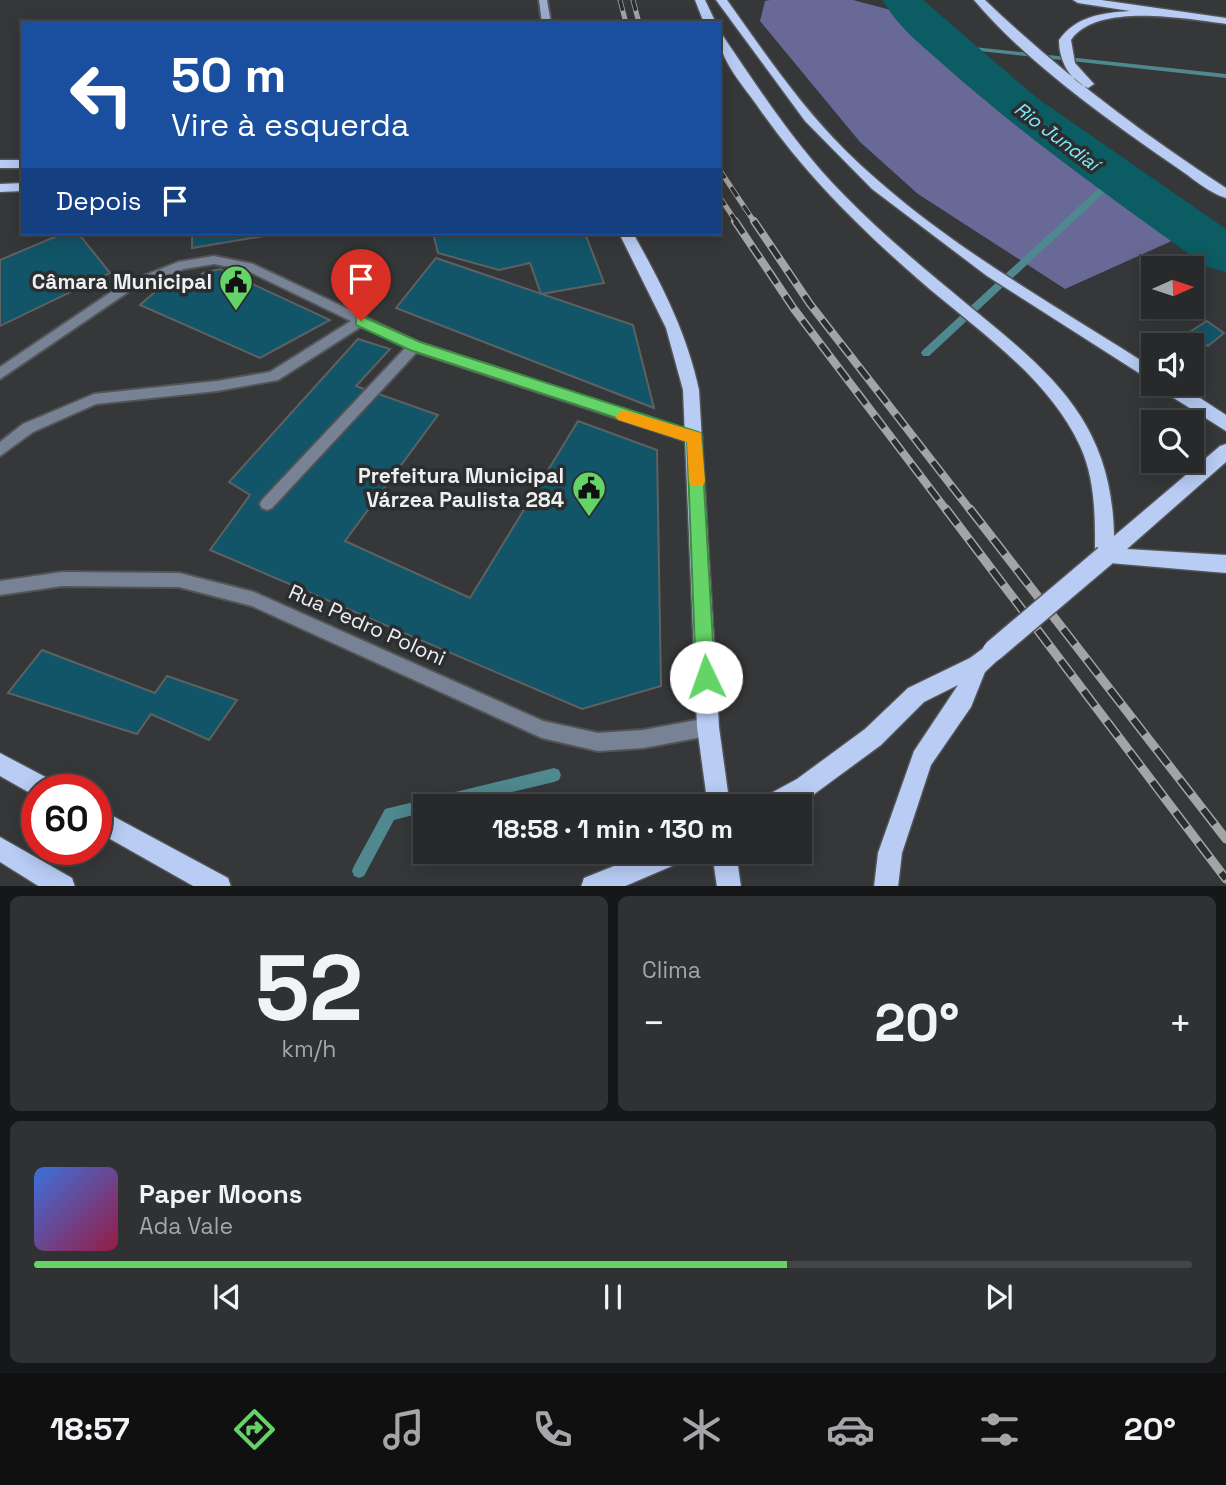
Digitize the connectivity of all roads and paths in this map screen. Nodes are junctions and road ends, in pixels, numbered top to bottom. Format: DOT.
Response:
graph roads {
  1 [pos="700,0"];
  2 [pos="721,0"];
  3 [pos="979,0"];
  4 [pos="1078,0"];
  5 [pos="1158,13"];
  6 [pos="709,21"];
  7 [pos="1226,21"];
  8 [pos="721,41"];
  9 [pos="1126,125"];
  10 [pos="0,164"];
  11 [pos="21,164"];
  12 [pos="21,187"];
  13 [pos="0,188"];
  14 [pos="1226,194"];
  15 [pos="627,235"];
  16 [pos="361,321"];
  17 [pos="415,346"];
  18 [pos="1141,368"];
  19 [pos="0,374"];
  20 [pos="1184,396"];
  21 [pos="1226,424"];
  22 [pos="695,438"];
  23 [pos="0,450"];
  24 [pos="1226,451"];
  25 [pos="267,504"];
  26 [pos="1105,556"];
  27 [pos="1226,564"];
  28 [pos="0,588"];
  29 [pos="985,658"];
  30 [pos="708,727"];
  31 [pos="0,764"];
  32 [pos="21,776"];
  33 [pos="717,794"];
  34 [pos="793,794"];
  35 [pos="112,827"];
  36 [pos="0,849"];
  37 [pos="890,853"];
  38 [pos="649,864"];
  39 [pos="726,864"];
  40 [pos="61,886"];
  41 [pos="217,886"];
  42 [pos="595,886"];
  43 [pos="729,886"];
  44 [pos="886,886"];
  45 [pos="893,886"];
  1 -- 6 [label="main road"];
  2 -- 18 [label="main road"];
  3 -- 9 [label="main road"];
  4 -- 5 [label="main road"];
  5 -- 7 [label="main road"];
  5 -- 9 [label="main road"];
  8 -- 26 [label="main road"];
  9 -- 14 [label="main road"];
  10 -- 11 [label="main road"];
  12 -- 13 [label="main road"];
  15 -- 22 [label="main road"];
  16 -- 17 [label="lane"];
  16 -- 19 [label="lane"];
  16 -- 23 [label="lane"];
  17 -- 22 [label="lane"];
  17 -- 25 [label="lane"];
  20 -- 21 [label="main road"];
  22 -- 30 [label="main road"];
  24 -- 26 [label="main road"];
  26 -- 27 [label="main road"];
  26 -- 29 [label="main road, bridge"];
  28 -- 30 [label="lane, Rua Pedro Poloni"];
  29 -- 34 [label="main road"];
  29 -- 37 [label="main road"];
  30 -- 33 [label="main road"];
  31 -- 32 [label="main road"];
  35 -- 41 [label="main road"];
  36 -- 40 [label="main road"];
  37 -- 44 [label="main road"];
  37 -- 45 [label="main road"];
  38 -- 42 [label="main road"];
  39 -- 43 [label="main road"];
}
